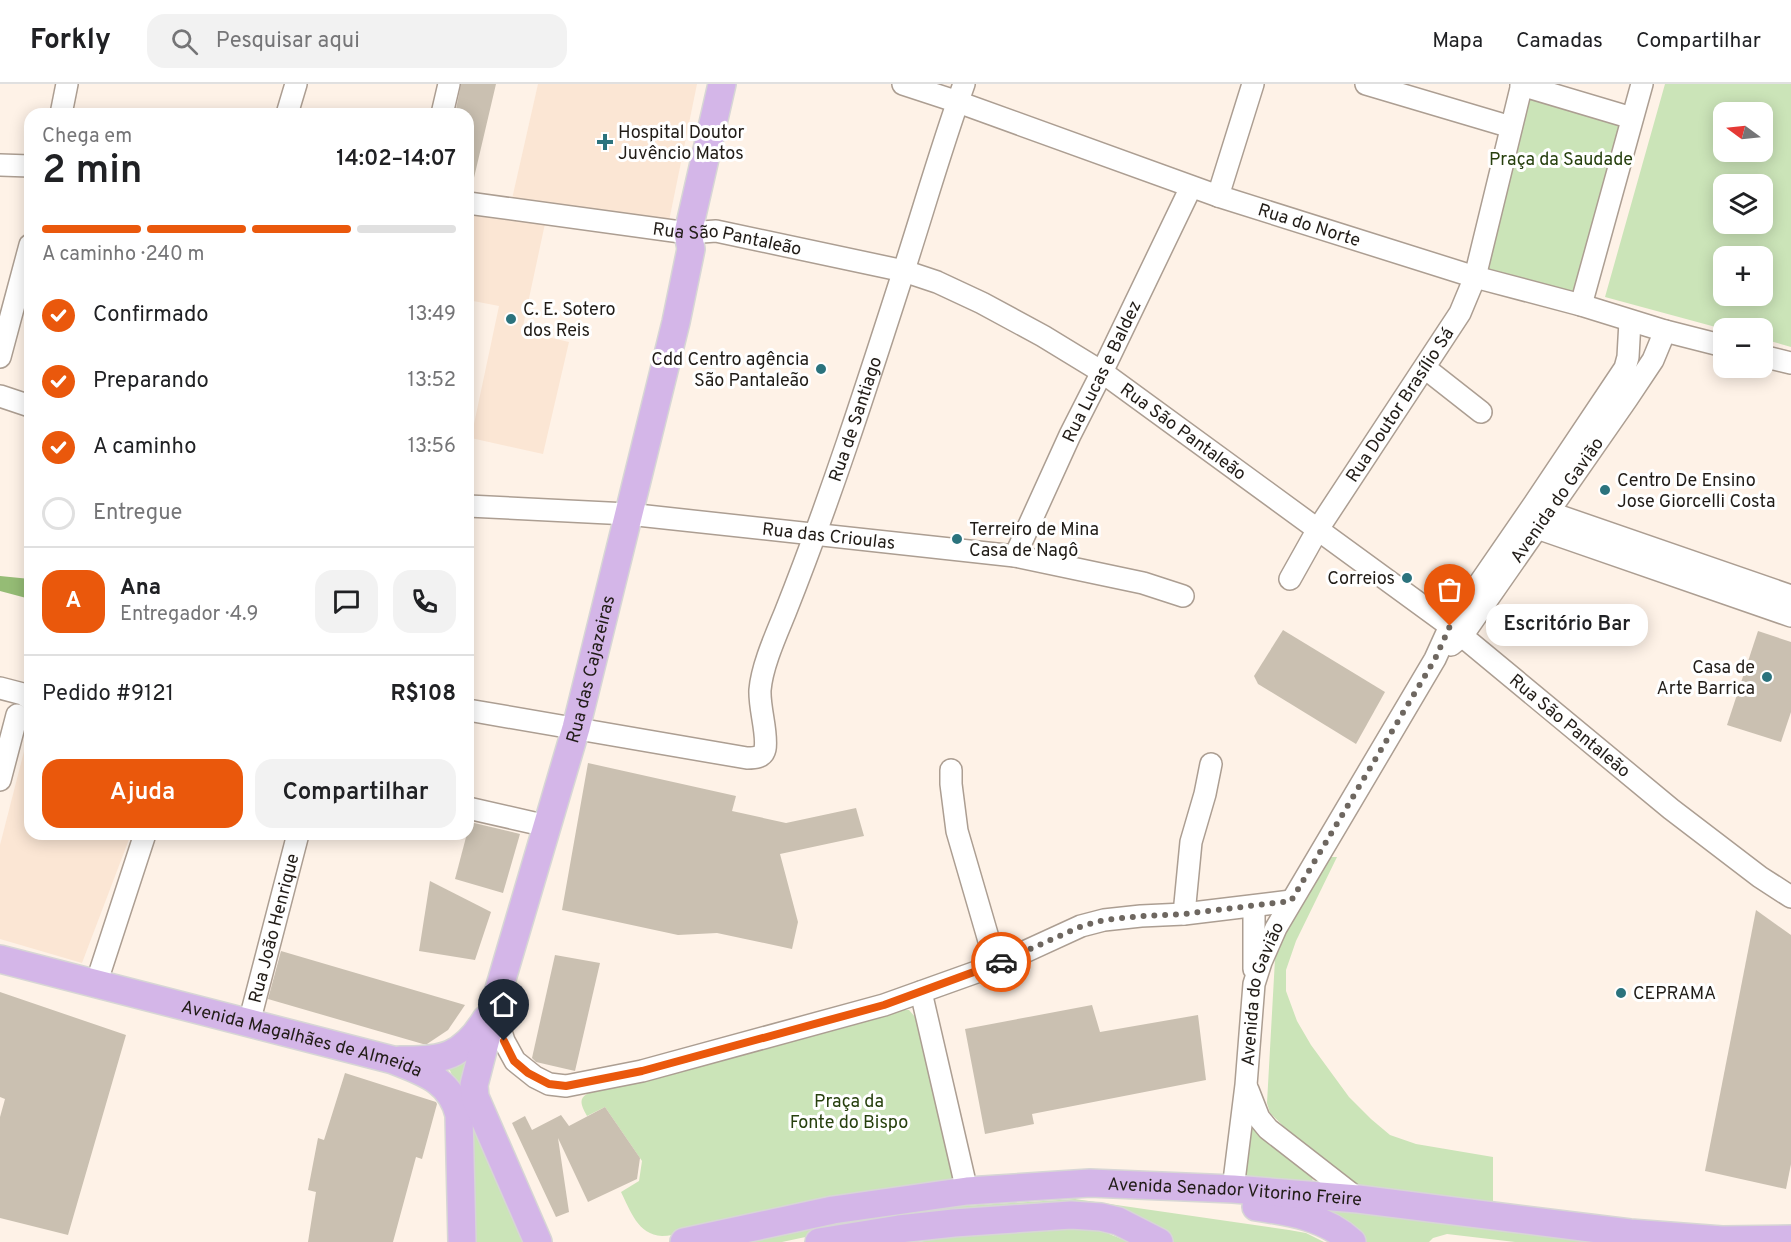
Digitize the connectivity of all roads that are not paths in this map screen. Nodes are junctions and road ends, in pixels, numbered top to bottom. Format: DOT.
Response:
graph roads {
  1 [pos="67,84"];
  2 [pos="296,84"];
  3 [pos="448,84"];
  4 [pos="722,84"];
  5 [pos="903,84"];
  6 [pos="1253,84"];
  7 [pos="1366,84"];
  8 [pos="1642,84"];
  9 [pos="1521,85"];
  10 [pos="961,93"];
  11 [pos="62,108"];
  12 [pos="289,108"];
  13 [pos="443,108"];
  14 [pos="1632,118"];
  15 [pos="1510,127"];
  16 [pos="0,165"];
  17 [pos="24,166"];
  18 [pos="1191,187"];
  19 [pos="1218,196"];
  20 [pos="474,204"];
  21 [pos="688,233"];
  22 [pos="24,267"];
  23 [pos="904,271"];
  24 [pos="1475,277"];
  25 [pos="1581,305"];
  26 [pos="1630,321"];
  27 [pos="1665,331"];
  28 [pos="1713,343"];
  29 [pos="0,357"];
  30 [pos="1773,359"];
  31 [pos="1791,363"];
  32 [pos="1425,368"];
  33 [pos="1102,372"];
  34 [pos="1619,394"];
  35 [pos="0,396"];
  36 [pos="24,403"];
  37 [pos="1481,412"];
  38 [pos="474,506"];
  39 [pos="628,514"];
  40 [pos="1536,516"];
  41 [pos="1318,529"];
  42 [pos="816,534"];
  43 [pos="1015,556"];
  44 [pos="1290,579"];
  45 [pos="1718,580"];
  46 [pos="1183,596"];
  47 [pos="1791,596"];
  48 [pos="1791,616"];
  49 [pos="1456,631"];
  50 [pos="0,688"];
  51 [pos="19,709"];
  52 [pos="474,711"];
  53 [pos="576,728"];
  54 [pos="1211,764"];
  55 [pos="951,770"];
  56 [pos="0,780"];
  57 [pos="474,809"];
  58 [pos="547,826"];
  59 [pos="143,840"];
  60 [pos="296,840"];
  61 [pos="1791,897"];
  62 [pos="1291,901"];
  63 [pos="1254,906"];
  64 [pos="1184,914"];
  65 [pos="0,959"];
  66 [pos="996,965"];
  67 [pos="96,984"];
  68 [pos="1254,984"];
  69 [pos="921,992"];
  70 [pos="498,993"];
  71 [pos="249,1023"];
  72 [pos="393,1059"];
  73 [pos="1246,1085"];
  74 [pos="1120,1185"];
  75 [pos="1233,1189"];
  76 [pos="967,1191"];
  77 [pos="1358,1199"];
  78 [pos="1791,1239"];
  79 [pos="462,1242"];
  80 [pos="538,1242"];
  81 [pos="684,1242"];
  82 [pos="819,1242"];
  83 [pos="1159,1242"];
  84 [pos="1352,1242"];
  1 -- 11 [label="street"];
  2 -- 12 [label="street"];
  3 -- 13 [label="street"];
  4 -- 21 [label="main road, Rua das Cajazeiras"];
  5 -- 10 [label="street, Rua do Norte"];
  6 -- 19 [label="street"];
  7 -- 15 [label="street"];
  8 -- 14 [label="street"];
  9 -- 14 [label="street"];
  9 -- 15 [label="street, Rua Doutor Brasílio Sá"];
  10 -- 18 [label="street, Rua do Norte"];
  10 -- 23 [label="street, Rua de Santiago"];
  14 -- 25 [label="street"];
  15 -- 24 [label="street, Rua Doutor Brasílio Sá"];
  16 -- 17 [label="street"];
  18 -- 19 [label="street, Rua do Norte"];
  18 -- 33 [label="street, Rua Lucas e Baldez"];
  19 -- 24 [label="street, Rua do Norte"];
  20 -- 21 [label="street, Rua São Pantaleão"];
  21 -- 23 [label="street, Rua São Pantaleão"];
  21 -- 39 [label="main road, Rua das Cajazeiras"];
  22 -- 29 [label="street"];
  23 -- 33 [label="street, Rua São Pantaleão"];
  23 -- 42 [label="street, Rua de Santiago"];
  24 -- 25 [label="street, Rua do Norte"];
  24 -- 32 [label="street, Rua Doutor Brasílio Sá"];
  25 -- 26 [label="street, Rua do Norte"];
  26 -- 27 [label="street, Rua do Norte"];
  26 -- 34 [label="street, Avenida do Gavião"];
  27 -- 28 [label="street, Rua do Norte"];
  27 -- 34 [label="street, Avenida do Gavião"];
  30 -- 31 [label="street"];
  32 -- 37 [label="street"];
  32 -- 41 [label="street, Rua Doutor Brasílio Sá"];
  33 -- 41 [label="street, Rua São Pantaleão"];
  33 -- 43 [label="street, Rua Lucas e Baldez"];
  34 -- 40 [label="street, Avenida do Gavião"];
  35 -- 36 [label="street"];
  38 -- 39 [label="street, Rua das Crioulas"];
  39 -- 42 [label="street, Rua das Crioulas"];
  39 -- 53 [label="main road, Rua das Cajazeiras"];
  40 -- 45 [label="street"];
  40 -- 49 [label="street, Avenida do Gavião"];
  41 -- 44 [label="street, Rua Doutor Brasílio Sá"];
  41 -- 49 [label="street, Rua São Pantaleão"];
  42 -- 43 [label="street, Rua das Crioulas"];
  42 -- 53 [label="street, Rua de Santiago"];
  43 -- 46 [label="street, Rua das Crioulas"];
  45 -- 47 [label="street"];
  45 -- 48 [label="street"];
  49 -- 61 [label="street, Rua São Pantaleão"];
  49 -- 62 [label="street, Avenida do Gavião"];
  50 -- 51 [label="street"];
  51 -- 56 [label="street"];
  52 -- 53 [label="street"];
  53 -- 58 [label="main road, Rua das Cajazeiras"];
  54 -- 64 [label="street"];
  55 -- 66 [label="street"];
  57 -- 58 [label="street"];
  58 -- 70 [label="main road, Rua das Cajazeiras"];
  59 -- 67 [label="street"];
  60 -- 71 [label="street, Rua João Henrique"];
  62 -- 63 [label="street"];
  62 -- 68 [label="street, Avenida do Gavião"];
  63 -- 64 [label="street"];
  63 -- 68 [label="street"];
  64 -- 66 [label="street"];
  65 -- 67 [label="main road, Avenida Magalhães de Almeida"];
  66 -- 69 [label="street"];
  67 -- 71 [label="main road, Avenida Magalhães de Almeida"];
  68 -- 73 [label="street, Avenida do Gavião"];
  69 -- 70 [label="street"];
  69 -- 76 [label="street"];
  70 -- 72 [label="main road"];
  70 -- 80 [label="main road, Rua das Cajazeiras"];
  71 -- 72 [label="main road, Avenida Magalhães de Almeida"];
  72 -- 79 [label="main road, Avenida Magalhães de Almeida"];
  73 -- 75 [label="street, Avenida do Gavião"];
  73 -- 77 [label="street, Avenida do Gavião"];
  74 -- 75 [label="main road, Avenida Senador Vitorino Freire"];
  74 -- 76 [label="main road, Avenida Senador Vitorino Freire"];
  74 -- 84 [label="main road"];
  75 -- 77 [label="main road, Avenida Senador Vitorino Freire"];
  76 -- 81 [label="main road, Avenida Senador Vitorino Freire"];
  77 -- 78 [label="main road, Avenida Senador Vitorino Freire"];
  82 -- 83 [label="main road, Avenida Senador Vitorino Freire"];
}
